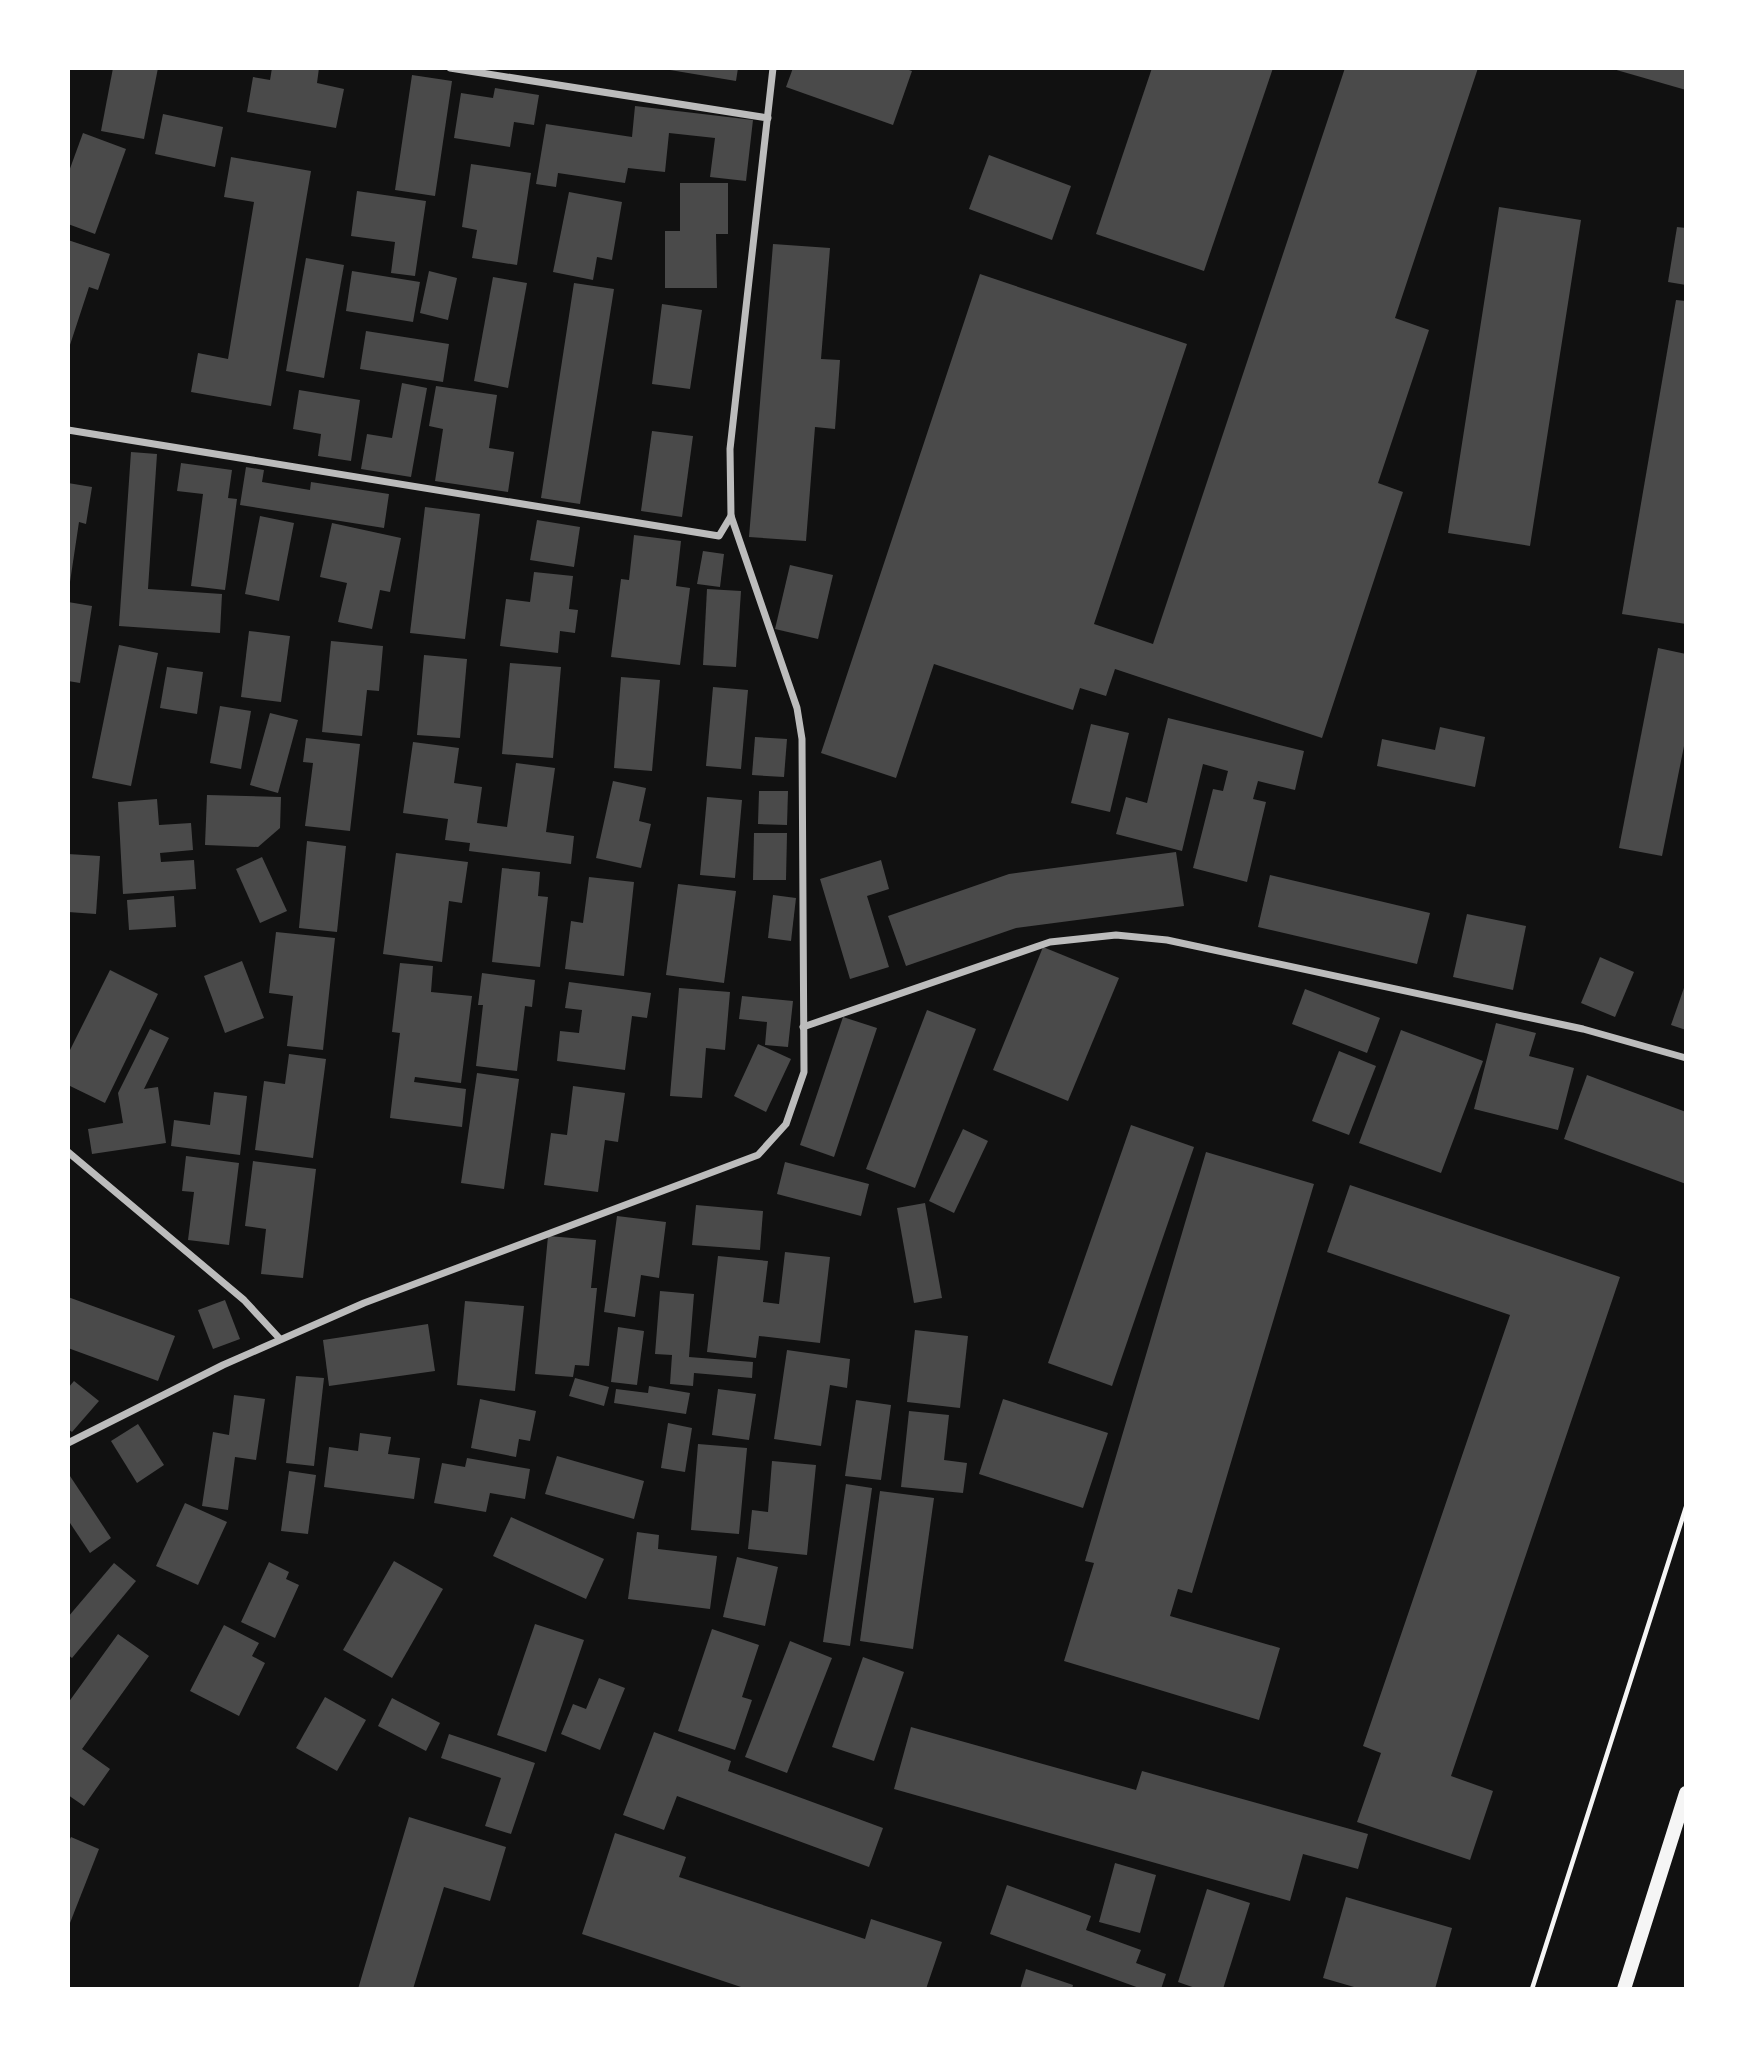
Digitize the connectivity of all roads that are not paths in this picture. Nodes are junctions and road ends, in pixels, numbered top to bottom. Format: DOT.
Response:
graph roads {
  1 [pos="450,68"];
  2 [pos="773,68"];
  3 [pos="768,118"];
  4 [pos="68,430"];
  5 [pos="731,516"];
  6 [pos="803,1027"];
  7 [pos="1686,1059"];
  8 [pos="68,1152"];
  9 [pos="280,1339"];
  10 [pos="68,1443"];
  11 [pos="1686,1793"];
  12 [pos="1624,1989"];
  1 -- 3 [label="street"];
  2 -- 3 [label="street"];
  3 -- 5 [label="street"];
  4 -- 5 [label="street"];
  5 -- 6 [label="street"];
  6 -- 7 [label="street"];
  6 -- 9 [label="street"];
  8 -- 9 [label="street"];
  9 -- 10 [label="street"];
  11 -- 12 [label="main road"];
}
